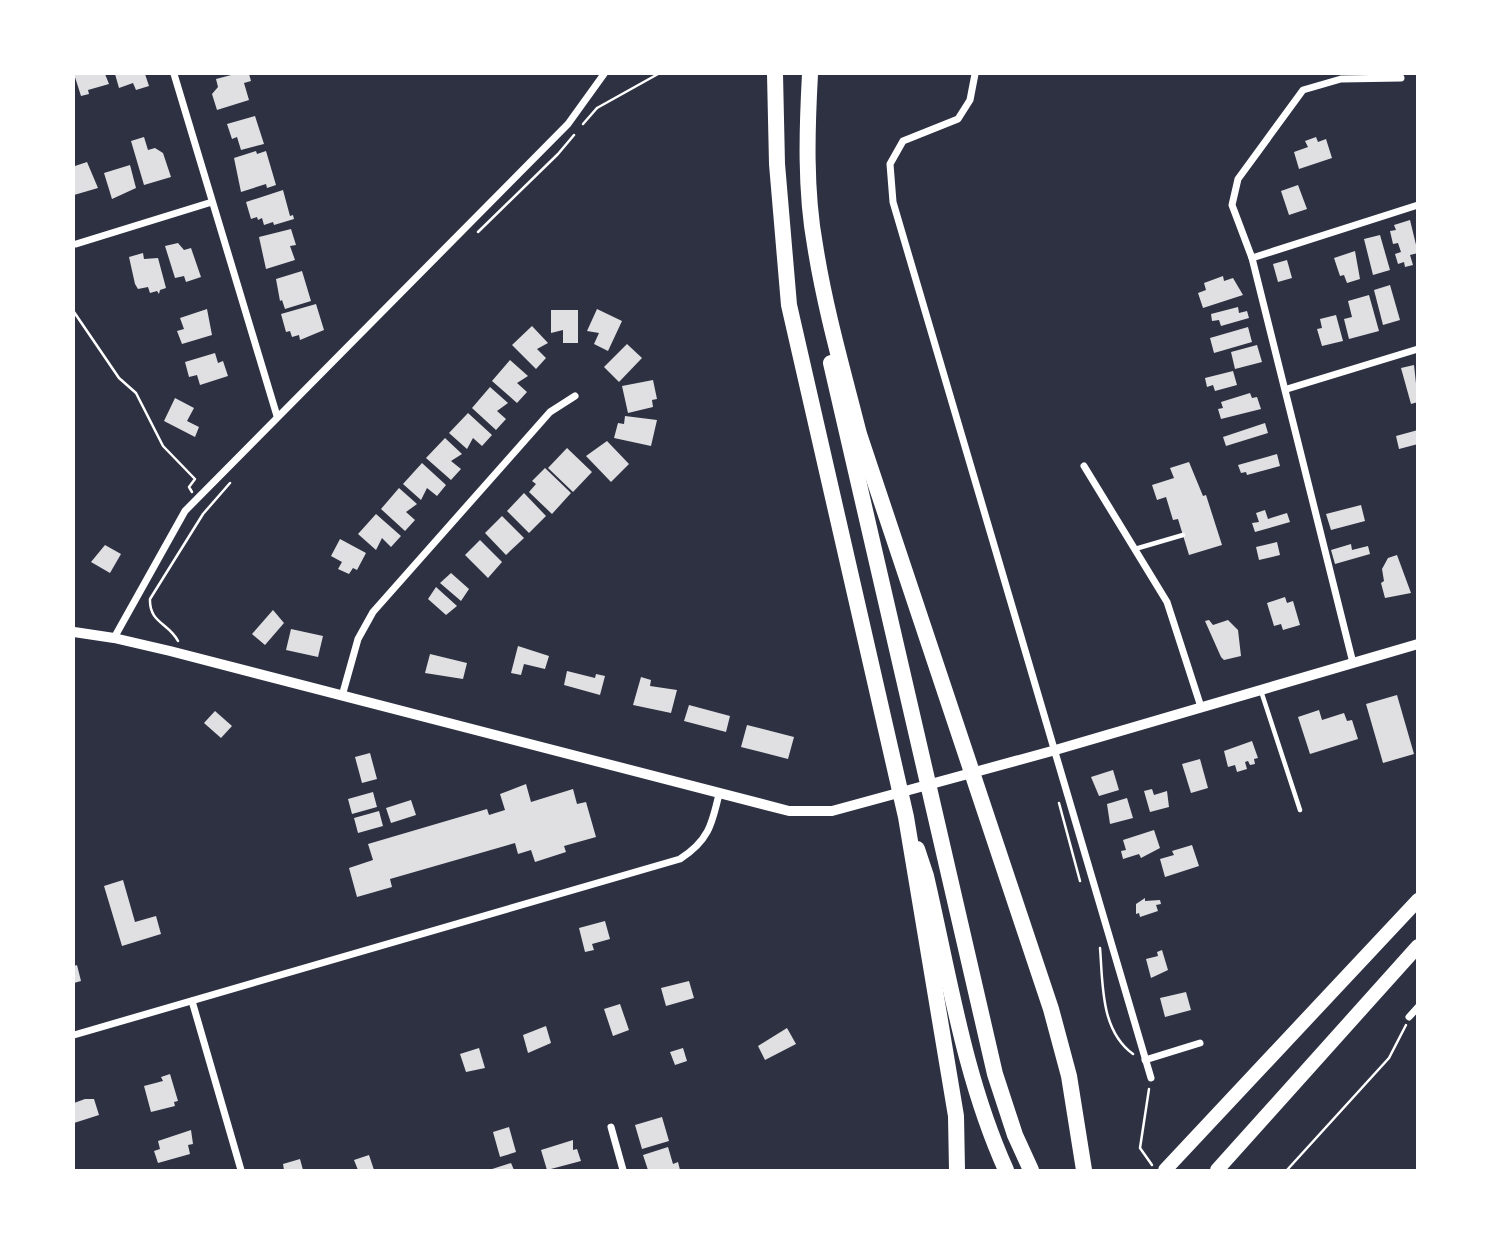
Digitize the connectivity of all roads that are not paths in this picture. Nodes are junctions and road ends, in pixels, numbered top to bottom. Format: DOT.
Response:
graph roads {
  1 [pos="174,74"];
  2 [pos="604,74"];
  3 [pos="775,74"];
  4 [pos="810,74"];
  5 [pos="975,74"];
  6 [pos="1401,78"];
  7 [pos="212,202"];
  8 [pos="1418,205"];
  9 [pos="814,243"];
  10 [pos="76,244"];
  11 [pos="1252,257"];
  12 [pos="1418,349"];
  13 [pos="1287,389"];
  14 [pos="575,397"];
  15 [pos="277,416"];
  16 [pos="1084,466"];
  17 [pos="1183,535"];
  18 [pos="1135,550"];
  19 [pos="74,632"];
  20 [pos="114,638"];
  21 [pos="1418,644"];
  22 [pos="1353,663"];
  23 [pos="1261,690"];
  24 [pos="342,696"];
  25 [pos="1201,707"];
  26 [pos="1052,751"];
  27 [pos="719,794"];
  28 [pos="1300,810"];
  29 [pos="906,817"];
  30 [pos="1418,900"];
  31 [pos="1418,946"];
  32 [pos="192,1001"];
  33 [pos="1418,1007"];
  34 [pos="1409,1017"];
  35 [pos="74,1035"];
  36 [pos="1199,1043"];
  37 [pos="1145,1059"];
  38 [pos="1151,1078"];
  39 [pos="611,1127"];
  40 [pos="1031,1169"];
  41 [pos="241,1171"];
  42 [pos="623,1171"];
  43 [pos="957,1171"];
  44 [pos="1006,1171"];
  45 [pos="1084,1171"];
  46 [pos="1166,1171"];
  47 [pos="1217,1171"];
  1 -- 7 [label="street"];
  2 -- 15 [label="street"];
  3 -- 29 [label="highway"];
  4 -- 9 [label="highway"];
  5 -- 26 [label="street"];
  6 -- 11 [label="street"];
  7 -- 10 [label="street"];
  7 -- 15 [label="street"];
  8 -- 11 [label="street"];
  9 -- 40 [label="highway"];
  9 -- 45 [label="highway"];
  11 -- 13 [label="street"];
  12 -- 13 [label="street"];
  13 -- 22 [label="street"];
  14 -- 24 [label="street"];
  15 -- 20 [label="street"];
  16 -- 18 [label="street"];
  17 -- 18 [label="lane"];
  18 -- 25 [label="street"];
  19 -- 20 [label="street"];
  20 -- 24 [label="street"];
  21 -- 22 [label="street"];
  22 -- 23 [label="street"];
  23 -- 25 [label="street"];
  23 -- 28 [label="lane"];
  24 -- 27 [label="street"];
  25 -- 26 [label="street"];
  26 -- 27 [label="street"];
  26 -- 37 [label="street"];
  27 -- 32 [label="street"];
  29 -- 43 [label="highway"];
  29 -- 44 [label="highway"];
  30 -- 46 [label="highway"];
  31 -- 47 [label="highway"];
  32 -- 35 [label="street"];
  32 -- 41 [label="street"];
  33 -- 34 [label="street"];
  36 -- 37 [label="street"];
  37 -- 38 [label="street"];
  39 -- 42 [label="street"];
}
